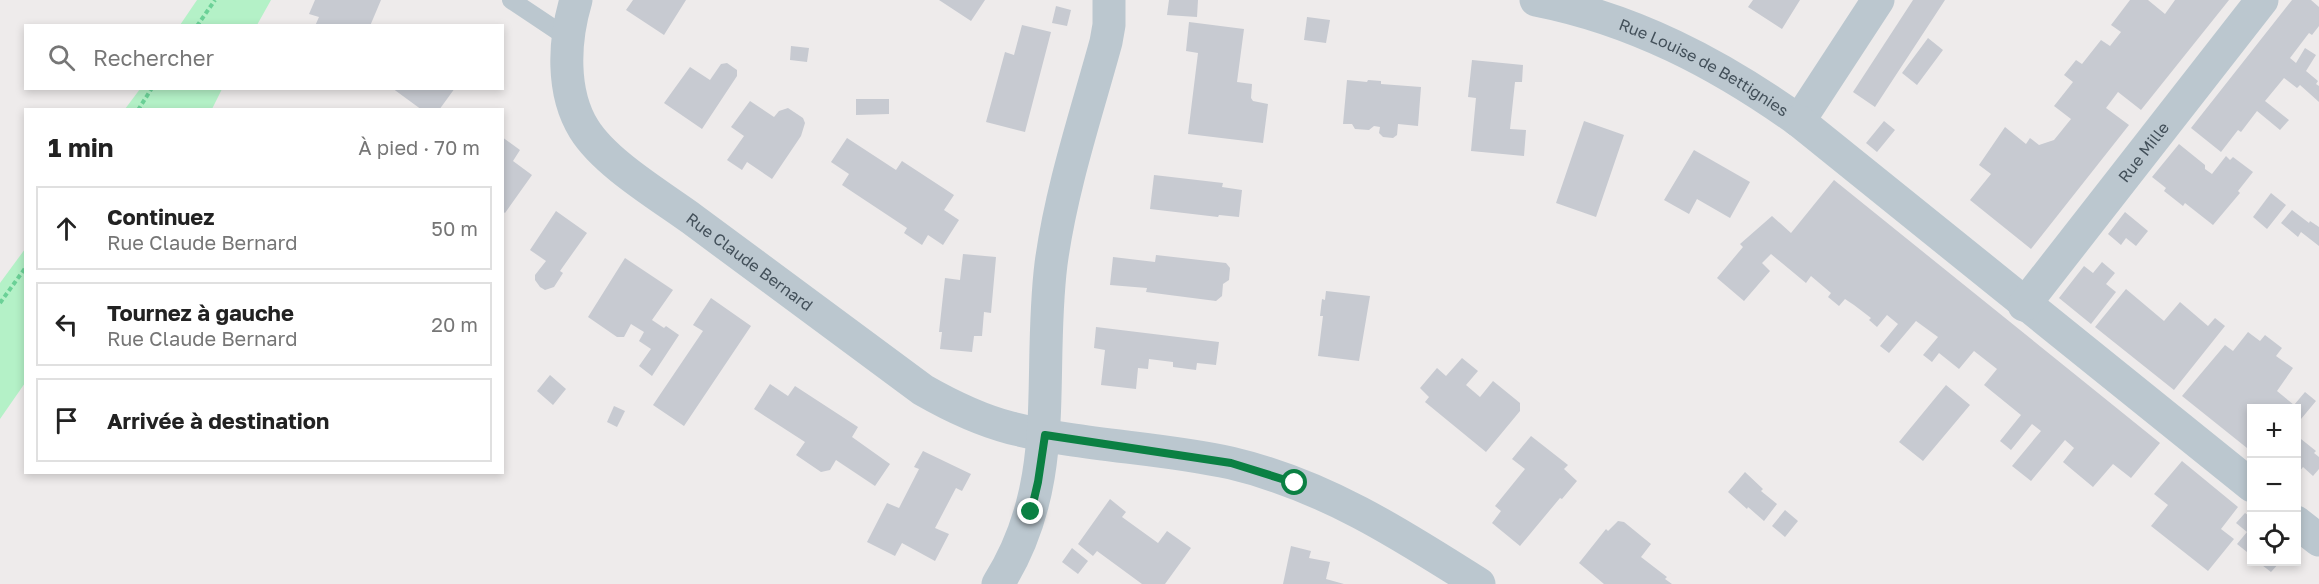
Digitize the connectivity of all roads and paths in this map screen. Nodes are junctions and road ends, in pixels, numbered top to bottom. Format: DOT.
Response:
graph roads {
  1 [pos="215,0"];
  2 [pos="511,0"];
  3 [pos="576,0"];
  4 [pos="1109,0"];
  5 [pos="1536,0"];
  6 [pos="1878,0"];
  7 [pos="2262,0"];
  8 [pos="198,24"];
  9 [pos="568,38"];
  10 [pos="151,90"];
  11 [pos="139,108"];
  12 [pos="1798,121"];
  13 [pos="24,270"];
  14 [pos="0,303"];
  15 [pos="2024,304"];
  16 [pos="1045,435"];
  17 [pos="2247,482"];
  18 [pos="2301,526"];
  19 [pos="2319,540"];
  20 [pos="998,584"];
  21 [pos="1479,584"];
  1 -- 8 [label="path"];
  2 -- 9 [label="lane"];
  3 -- 9 [label="street, Rue Claude Bernard"];
  4 -- 16 [label="street"];
  5 -- 12 [label="street, Rue Louise de Bettignies"];
  6 -- 12 [label="street, Rue Louise de Bettignies"];
  7 -- 15 [label="street, Rue Mille"];
  9 -- 16 [label="street, Rue Claude Bernard"];
  10 -- 11 [label="path"];
  12 -- 15 [label="street"];
  13 -- 14 [label="path"];
  15 -- 17 [label="street"];
  16 -- 20 [label="street"];
  16 -- 21 [label="street, Rue Claude Bernard"];
  18 -- 19 [label="street"];
}
